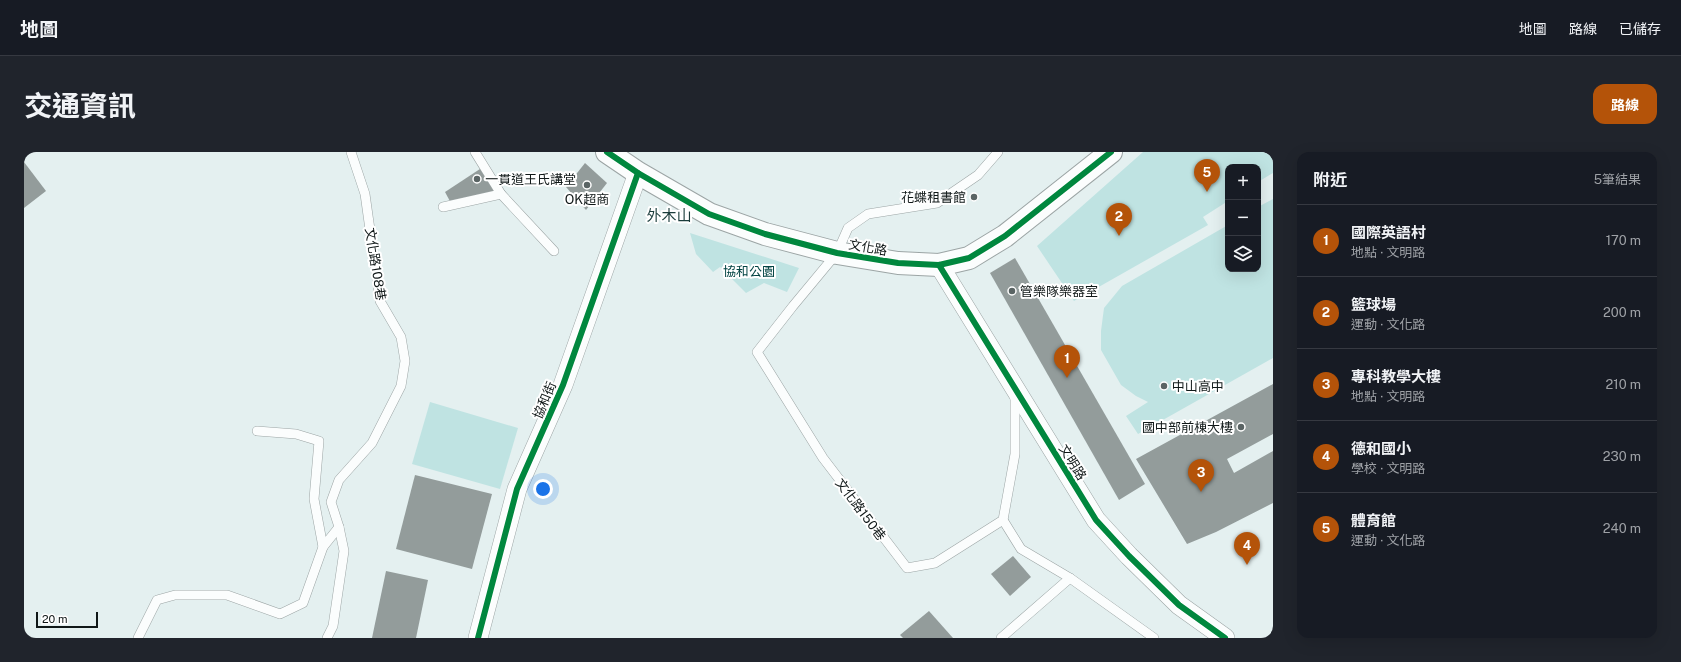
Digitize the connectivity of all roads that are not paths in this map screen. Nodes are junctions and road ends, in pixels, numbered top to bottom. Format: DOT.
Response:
graph roads {
  1 [pos="351,152"];
  2 [pos="475,152"];
  3 [pos="607,152"];
  4 [pos="998,152"];
  5 [pos="1111,152"];
  6 [pos="638,173"];
  7 [pos="501,194"];
  8 [pos="443,207"];
  9 [pos="554,252"];
  10 [pos="837,253"];
  11 [pos="939,265"];
  12 [pos="1015,390"];
  13 [pos="257,431"];
  14 [pos="1003,520"];
  15 [pos="339,527"];
  16 [pos="323,547"];
  17 [pos="1070,578"];
  18 [pos="138,638"];
  19 [pos="327,638"];
  20 [pos="478,638"];
  21 [pos="1001,638"];
  22 [pos="1154,638"];
  23 [pos="1225,638"];
  1 -- 15 [label="lane, 文化路108巷"];
  2 -- 7 [label="lane"];
  3 -- 6 [label="street, 文化路"];
  4 -- 10 [label="lane"];
  5 -- 11 [label="street, 文化路"];
  6 -- 10 [label="street, 文化路"];
  6 -- 20 [label="street, 協和街"];
  7 -- 8 [label="lane"];
  7 -- 9 [label="lane"];
  10 -- 11 [label="street, 文化路"];
  10 -- 14 [label="lane, 文化路150巷"];
  11 -- 12 [label="street, 文明路"];
  12 -- 14 [label="lane"];
  12 -- 23 [label="street, 文明路"];
  13 -- 16 [label="lane"];
  14 -- 17 [label="lane"];
  15 -- 16 [label="lane"];
  15 -- 19 [label="lane, 文化路108巷"];
  16 -- 18 [label="lane"];
  17 -- 21 [label="lane"];
  17 -- 22 [label="lane"];
}
